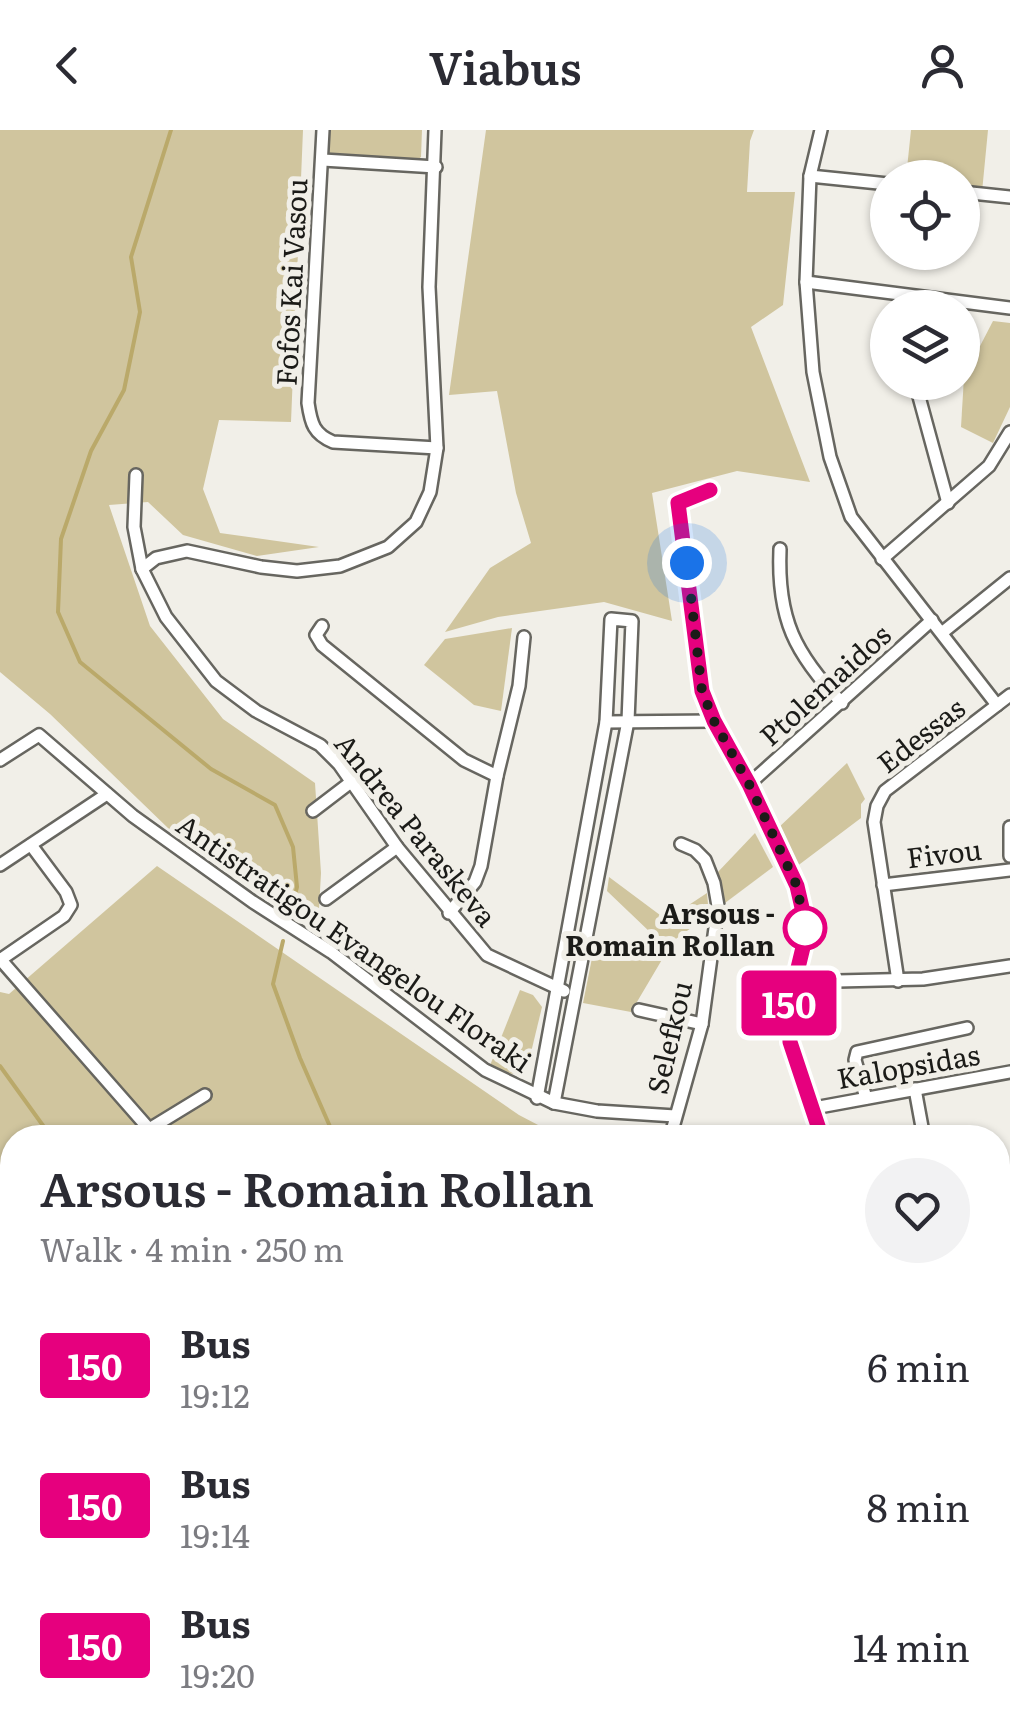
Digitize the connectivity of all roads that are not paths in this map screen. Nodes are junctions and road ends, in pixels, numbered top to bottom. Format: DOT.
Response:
graph roads {
  1 [pos="323,130"];
  2 [pos="435,130"];
  3 [pos="821,130"];
  4 [pos="323,160"];
  5 [pos="436,167"];
  6 [pos="810,176"];
  7 [pos="870,182"];
  8 [pos="980,194"];
  9 [pos="1010,197"];
  10 [pos="806,282"];
  11 [pos="870,295"];
  12 [pos="980,306"];
  13 [pos="1010,308"];
  14 [pos="920,400"];
  15 [pos="1010,432"];
  16 [pos="437,448"];
  17 [pos="136,476"];
  18 [pos="710,490"];
  19 [pos="948,503"];
  20 [pos="780,549"];
  21 [pos="882,559"];
  22 [pos="142,569"];
  23 [pos="1010,578"];
  24 [pos="932,620"];
  25 [pos="322,626"];
  26 [pos="943,632"];
  27 [pos="524,637"];
  28 [pos="1010,695"];
  29 [pos="842,703"];
  30 [pos="997,705"];
  31 [pos="714,721"];
  32 [pos="606,722"];
  33 [pos="628,722"];
  34 [pos="0,760"];
  35 [pos="497,776"];
  36 [pos="351,782"];
  37 [pos="749,784"];
  38 [pos="107,794"];
  39 [pos="314,810"];
  40 [pos="1010,827"];
  41 [pos="31,844"];
  42 [pos="681,844"];
  43 [pos="397,847"];
  44 [pos="1010,856"];
  45 [pos="0,865"];
  46 [pos="1010,870"];
  47 [pos="884,884"];
  48 [pos="326,899"];
  49 [pos="449,914"];
  50 [pos="0,959"];
  51 [pos="1010,966"];
  52 [pos="898,980"];
  53 [pos="795,982"];
  54 [pos="559,990"];
  55 [pos="574,993"];
  56 [pos="640,1010"];
  57 [pos="702,1024"];
  58 [pos="967,1028"];
  59 [pos="1010,1072"];
  60 [pos="914,1089"];
  61 [pos="205,1095"];
  62 [pos="537,1098"];
  63 [pos="866,1098"];
  64 [pos="554,1103"];
  65 [pos="814,1108"];
  66 [pos="675,1116"];
  67 [pos="147,1125"];
  68 [pos="165,1125"];
  69 [pos="673,1125"];
  70 [pos="819,1125"];
  71 [pos="921,1125"];
  1 -- 4 [label="street, Fofos Kai Vasou"];
  2 -- 5 [label="street"];
  3 -- 6 [label="street"];
  4 -- 5 [label="street"];
  4 -- 16 [label="street, Fofos Kai Vasou"];
  5 -- 16 [label="street"];
  6 -- 7 [label="street"];
  6 -- 10 [label="street"];
  8 -- 9 [label="street"];
  10 -- 11 [label="street"];
  10 -- 21 [label="street"];
  12 -- 13 [label="street"];
  14 -- 19 [label="street"];
  15 -- 19 [label="street"];
  16 -- 22 [label="street"];
  17 -- 22 [label="street, Andrea Paraskeva"];
  18 -- 31 [label="street"];
  19 -- 21 [label="street"];
  20 -- 29 [label="street"];
  21 -- 24 [label="street"];
  22 -- 36 [label="street, Andrea Paraskeva"];
  23 -- 26 [label="street"];
  24 -- 26 [label="street"];
  24 -- 29 [label="street, Ptolemaidos"];
  25 -- 35 [label="street"];
  26 -- 30 [label="street"];
  27 -- 35 [label="street"];
  28 -- 30 [label="street, Edessas"];
  29 -- 37 [label="street, Ptolemaidos"];
  30 -- 47 [label="street, Edessas"];
  31 -- 33 [label="street"];
  31 -- 37 [label="street"];
  32 -- 33 [label="street"];
  32 -- 33 [label="street"];
  32 -- 54 [label="street"];
  33 -- 55 [label="street"];
  34 -- 38 [label="street, Antistratigou Evangelou Floraki"];
  35 -- 49 [label="street"];
  36 -- 39 [label="street"];
  36 -- 43 [label="street, Andrea Paraskeva"];
  37 -- 53 [label="street"];
  38 -- 41 [label="street"];
  38 -- 62 [label="street, Antistratigou Evangelou Floraki"];
  40 -- 44 [label="street"];
  41 -- 45 [label="street"];
  41 -- 50 [label="street"];
  42 -- 57 [label="street, Selefkou"];
  43 -- 48 [label="street"];
  43 -- 49 [label="street, Andrea Paraskeva"];
  46 -- 47 [label="street, Fivou"];
  47 -- 52 [label="street"];
  49 -- 54 [label="street, Andrea Paraskeva"];
  50 -- 67 [label="street"];
  51 -- 52 [label="street"];
  52 -- 53 [label="street"];
  53 -- 65 [label="street"];
  54 -- 55 [label="street, Andrea Paraskeva"];
  54 -- 62 [label="street"];
  55 -- 64 [label="street"];
  56 -- 57 [label="street"];
  57 -- 66 [label="street, Selefkou"];
  58 -- 63 [label="street"];
  59 -- 60 [label="street, Kalopsidas"];
  60 -- 63 [label="street, Kalopsidas"];
  60 -- 71 [label="street"];
  61 -- 68 [label="street"];
  62 -- 64 [label="street, Antistratigou Evangelou Floraki"];
  63 -- 65 [label="street, Kalopsidas"];
  64 -- 66 [label="street, Antistratigou Evangelou Floraki"];
  65 -- 70 [label="street"];
  66 -- 69 [label="street, Selefkou"];
}
